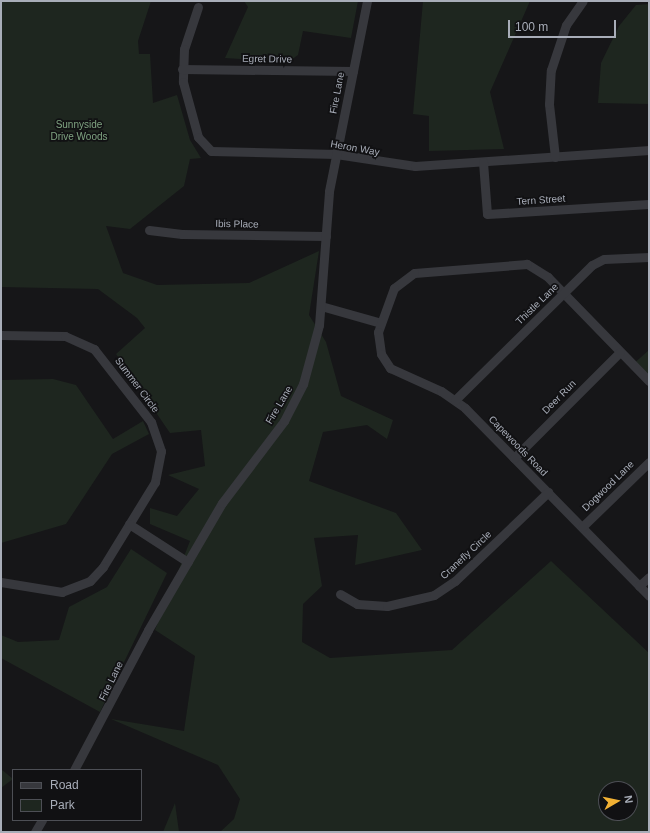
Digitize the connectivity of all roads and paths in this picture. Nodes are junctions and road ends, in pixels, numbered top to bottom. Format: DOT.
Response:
graph roads {
  1 [pos="367,1"];
  2 [pos="583,1"];
  3 [pos="198,7"];
  4 [pos="182,69"];
  5 [pos="353,71"];
  6 [pos="649,150"];
  7 [pos="336,154"];
  8 [pos="555,157"];
  9 [pos="483,162"];
  10 [pos="649,204"];
  11 [pos="149,230"];
  12 [pos="326,236"];
  13 [pos="649,257"];
  14 [pos="563,294"];
  15 [pos="321,306"];
  16 [pos="381,323"];
  17 [pos="1,335"];
  18 [pos="620,352"];
  19 [pos="649,381"];
  20 [pos="455,400"];
  21 [pos="514,458"];
  22 [pos="649,462"];
  23 [pos="548,492"];
  24 [pos="129,524"];
  25 [pos="582,527"];
  26 [pos="188,562"];
  27 [pos="649,576"];
  28 [pos="1,582"];
  29 [pos="639,586"];
  30 [pos="340,594"];
  31 [pos="649,596"];
  32 [pos="75,769"];
  33 [pos="41,821"];
  34 [pos="35,832"];
  1 -- 5 [label="street, Fire Lane"];
  2 -- 8 [label="street"];
  3 -- 4 [label="street, Heron Way"];
  4 -- 5 [label="street, Egret Drive"];
  4 -- 7 [label="street, Heron Way"];
  5 -- 7 [label="street, Fire Lane"];
  6 -- 8 [label="street, Heron Way"];
  7 -- 9 [label="street, Heron Way"];
  7 -- 12 [label="street, Fire Lane"];
  8 -- 9 [label="street, Heron Way"];
  9 -- 10 [label="street, Tern Street"];
  11 -- 12 [label="street, Ibis Place"];
  12 -- 15 [label="street, Fire Lane"];
  13 -- 14 [label="street, Thistle Lane"];
  14 -- 16 [label="street, Capewoods Road"];
  14 -- 18 [label="street, Capewoods Road"];
  14 -- 20 [label="street, Thistle Lane"];
  15 -- 16 [label="street"];
  15 -- 26 [label="street, Fire Lane"];
  16 -- 20 [label="street, Capewoods Road"];
  17 -- 24 [label="street, Summer Circle"];
  18 -- 19 [label="street, Capewoods Road"];
  18 -- 21 [label="street, Deer Run"];
  20 -- 21 [label="street, Capewoods Road"];
  21 -- 23 [label="street, Capewoods Road"];
  22 -- 25 [label="street, Dogwood Lane"];
  23 -- 25 [label="street, Capewoods Road"];
  23 -- 30 [label="street, Cranefly Circle"];
  24 -- 26 [label="street"];
  24 -- 28 [label="street, Summer Circle"];
  25 -- 29 [label="street, Capewoods Road"];
  26 -- 32 [label="street, Fire Lane"];
  27 -- 29 [label="street"];
  29 -- 31 [label="street, Capewoods Road"];
  33 -- 34 [label="street"];
}
